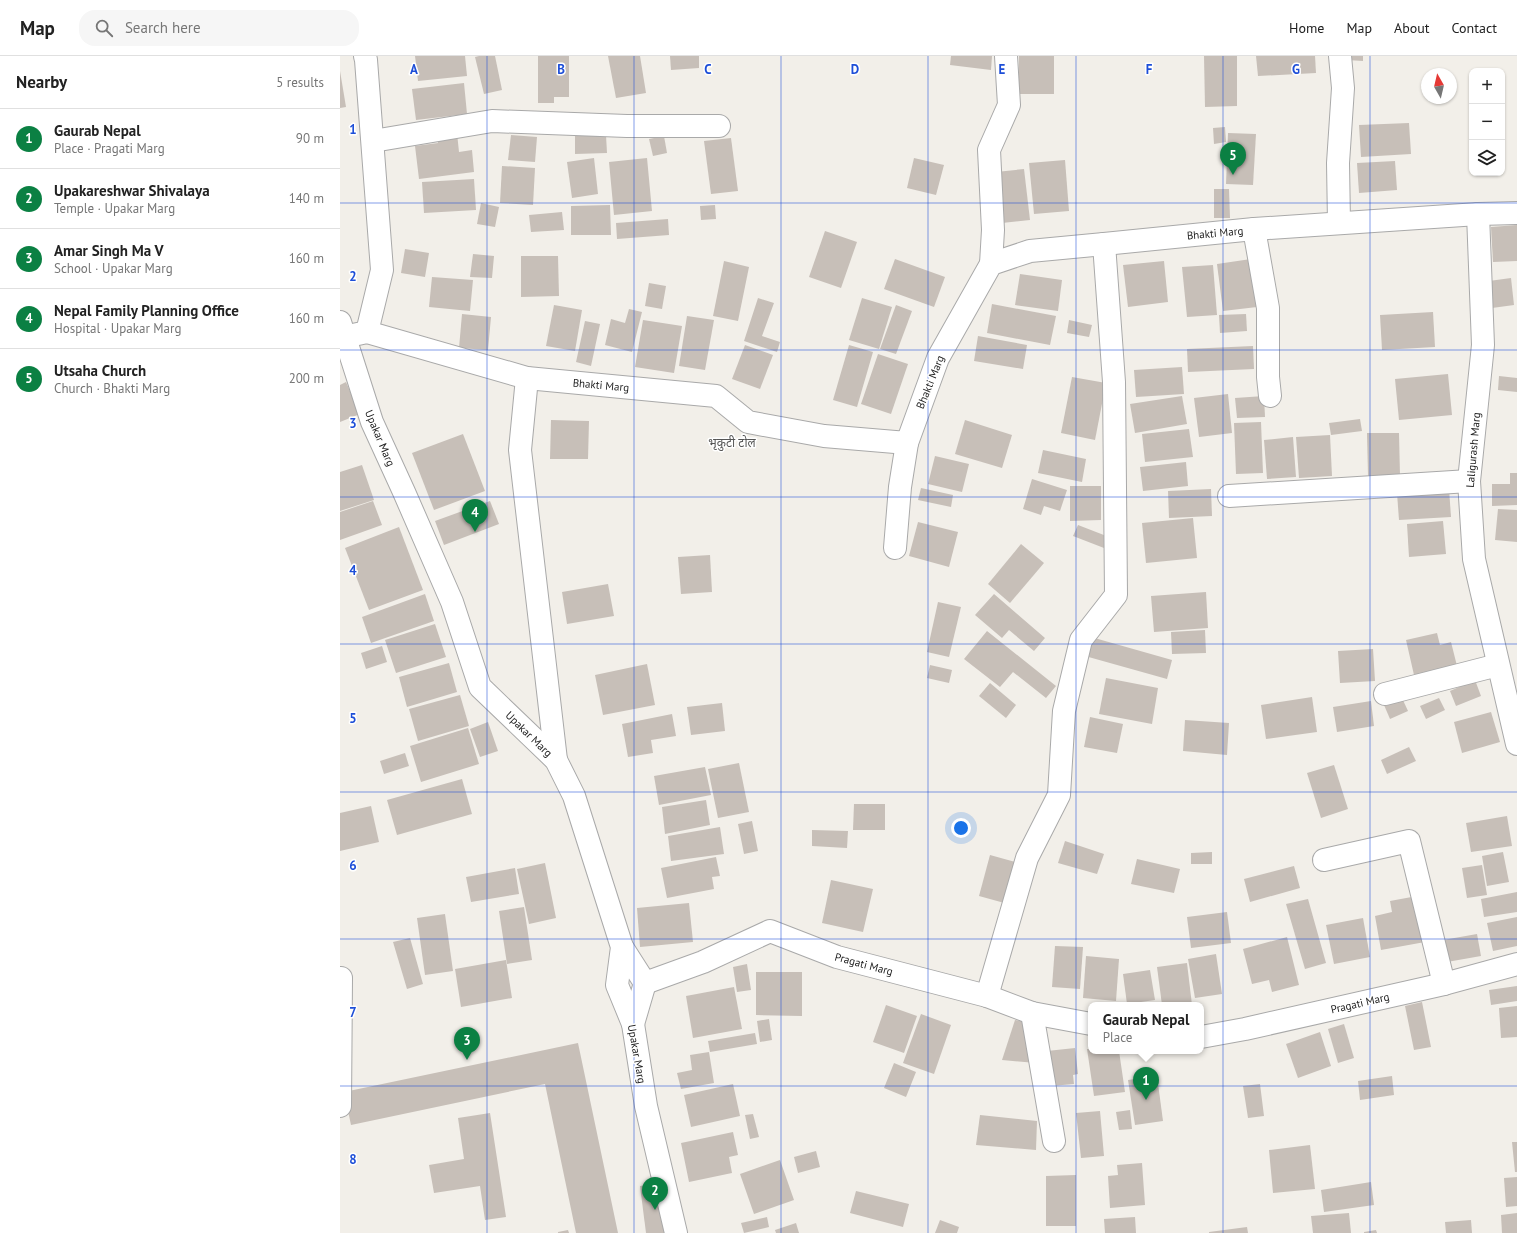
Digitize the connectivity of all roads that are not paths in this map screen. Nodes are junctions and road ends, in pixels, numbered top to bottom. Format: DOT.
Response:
graph roads {
  1 [pos="365,56"];
  2 [pos="1006,56"];
  3 [pos="1340,56"];
  4 [pos="719,126"];
  5 [pos="373,141"];
  6 [pos="1517,213"];
  7 [pos="1478,214"];
  8 [pos="1339,223"];
  9 [pos="1254,229"];
  10 [pos="1104,244"];
  11 [pos="991,264"];
  12 [pos="343,329"];
  13 [pos="368,332"];
  14 [pos="527,378"];
  15 [pos="1270,396"];
  16 [pos="907,443"];
  17 [pos="1469,481"];
  18 [pos="1229,496"];
  19 [pos="895,548"];
  20 [pos="1498,665"];
  21 [pos="1384,694"];
  22 [pos="1517,744"];
  23 [pos="556,760"];
  24 [pos="1324,860"];
  25 [pos="622,947"];
  26 [pos="1517,964"];
  27 [pos="341,978"];
  28 [pos="646,983"];
  29 [pos="1444,984"];
  30 [pos="987,996"];
  31 [pos="1032,1014"];
  32 [pos="1088,1023"];
  33 [pos="633,1024"];
  34 [pos="1204,1037"];
  35 [pos="340,1106"];
  36 [pos="1054,1141"];
  37 [pos="676,1233"];
  1 -- 5 [label="street"];
  2 -- 11 [label="street"];
  3 -- 8 [label="street"];
  4 -- 5 [label="street"];
  5 -- 13 [label="street"];
  6 -- 7 [label="street"];
  7 -- 8 [label="street, Bhakti Marg"];
  7 -- 17 [label="street, Laligurash Marg"];
  8 -- 9 [label="street, Bhakti Marg"];
  9 -- 10 [label="street, Bhakti Marg"];
  9 -- 15 [label="street"];
  10 -- 11 [label="street, Bhakti Marg"];
  10 -- 30 [label="street"];
  11 -- 16 [label="street, Bhakti Marg"];
  12 -- 13 [label="street"];
  12 -- 23 [label="street, Upakar Marg"];
  13 -- 14 [label="street, Bhakti Marg"];
  14 -- 16 [label="street, Bhakti Marg"];
  14 -- 23 [label="street"];
  16 -- 19 [label="street"];
  17 -- 18 [label="street"];
  17 -- 20 [label="street, Laligurash Marg"];
  20 -- 21 [label="street"];
  20 -- 22 [label="street, Laligurash Marg"];
  23 -- 25 [label="street, Upakar Marg"];
  24 -- 29 [label="street"];
  25 -- 28 [label="street"];
  25 -- 33 [label="street, Upakar Marg"];
  26 -- 29 [label="street, Pragati Marg"];
  27 -- 35 [label="street"];
  28 -- 30 [label="street, Pragati Marg"];
  28 -- 33 [label="street"];
  29 -- 34 [label="street, Pragati Marg"];
  30 -- 31 [label="street, Pragati Marg"];
  31 -- 32 [label="street, Pragati Marg"];
  31 -- 36 [label="street"];
  33 -- 37 [label="street, Upakar Marg"];
}
